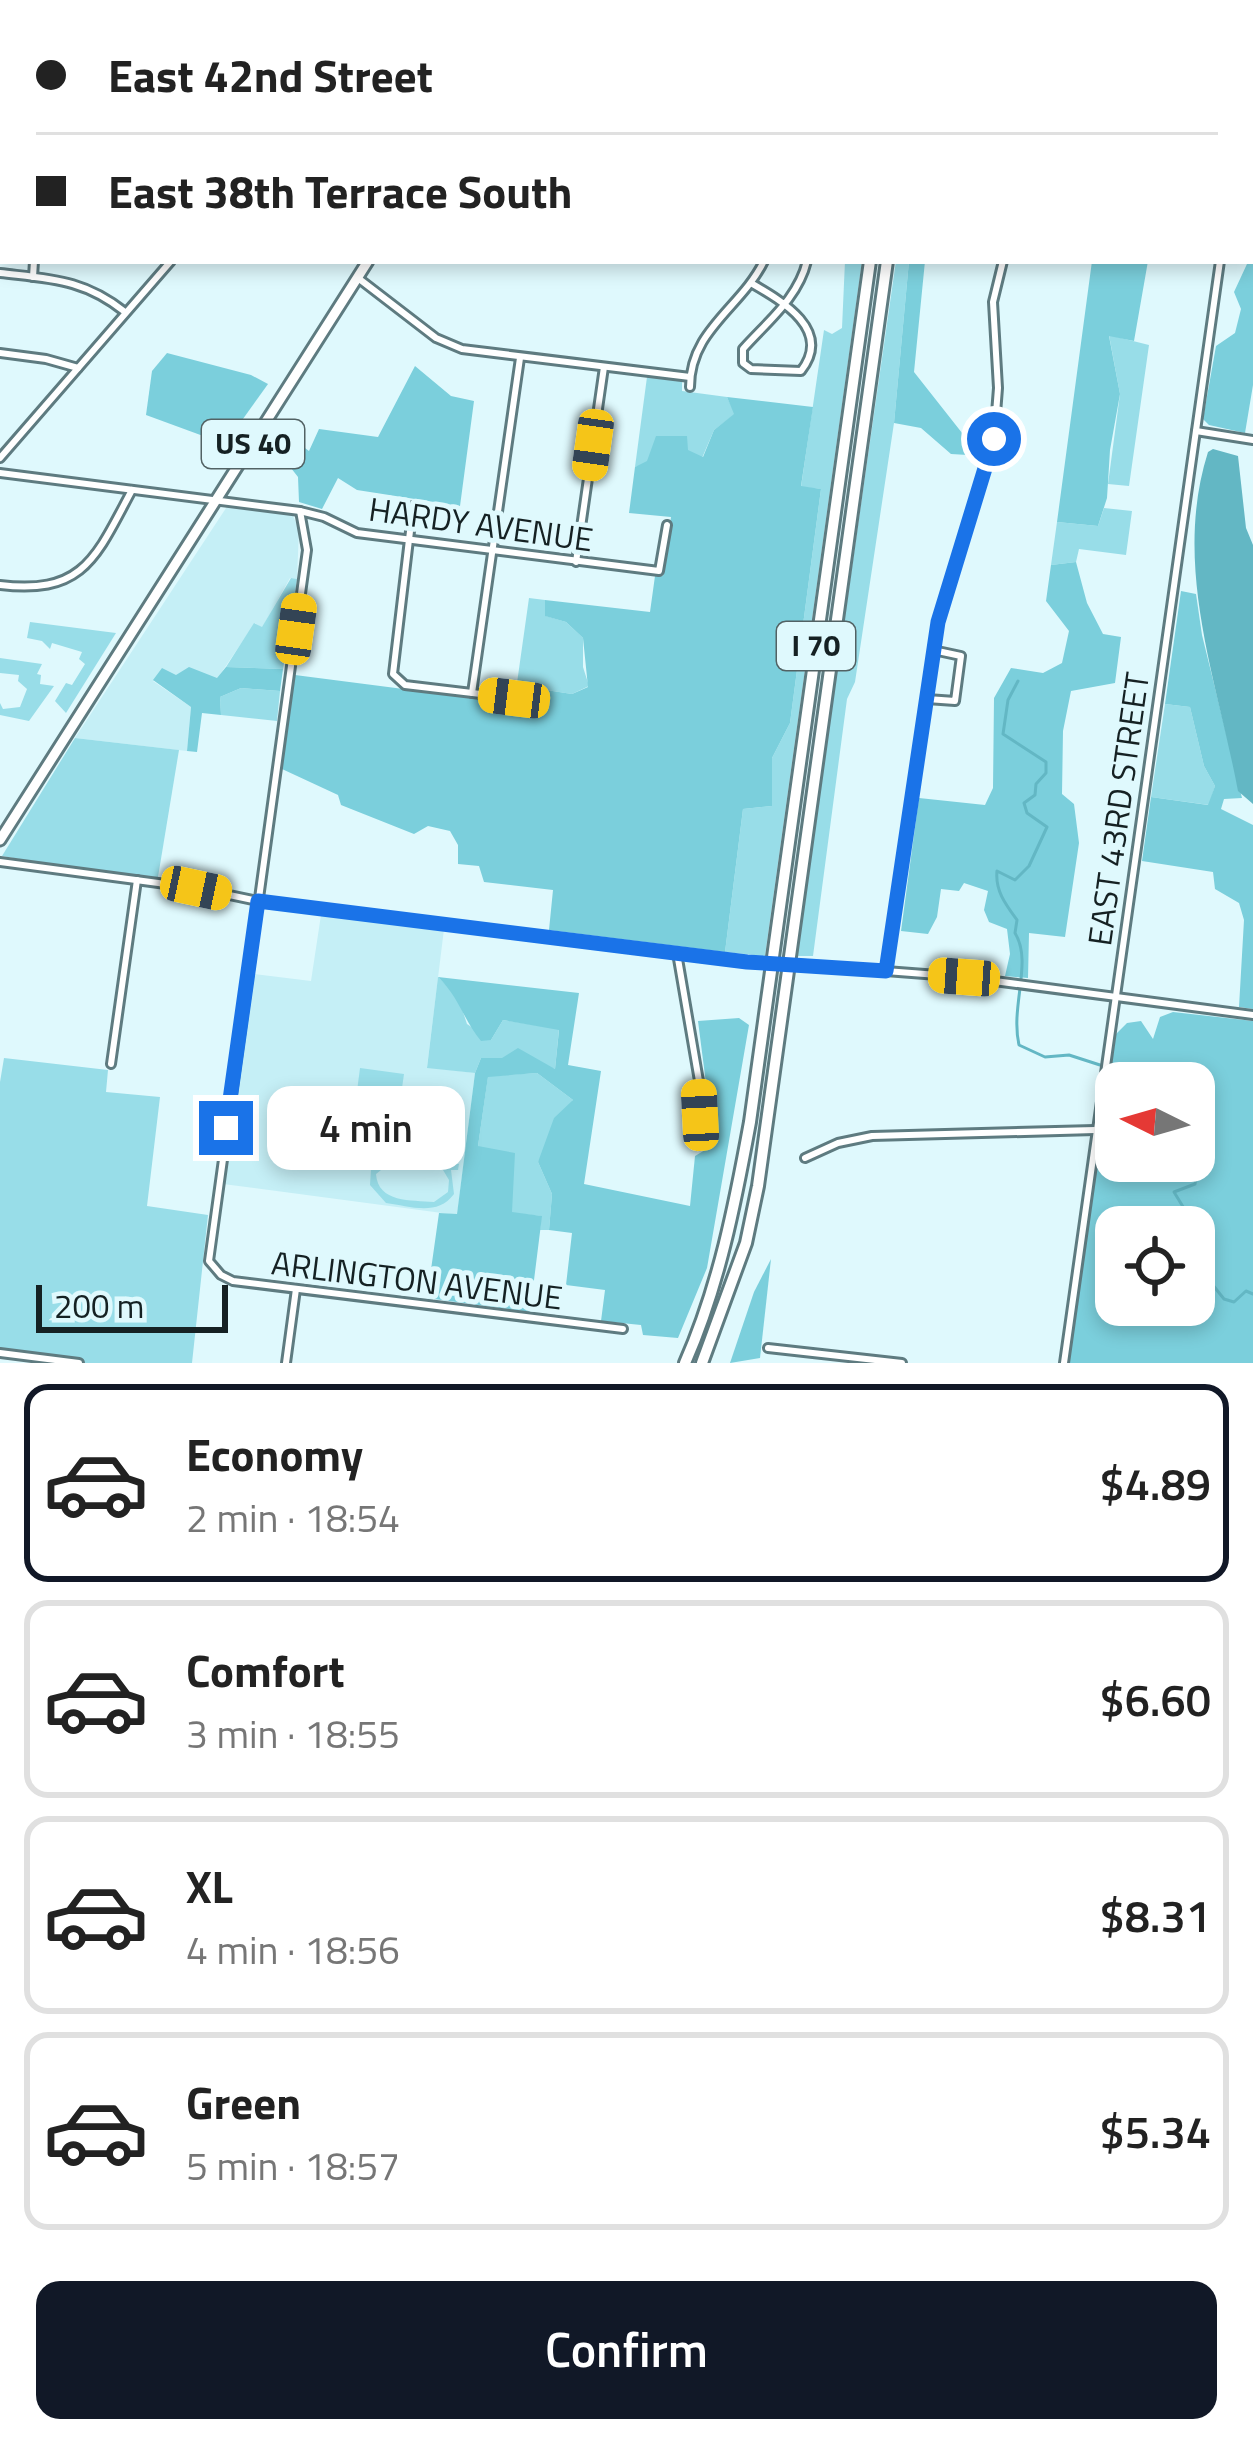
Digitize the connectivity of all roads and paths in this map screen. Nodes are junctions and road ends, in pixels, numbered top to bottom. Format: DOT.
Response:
graph roads {
  1 [pos="34,264"];
  2 [pos="168,264"];
  3 [pos="366,264"];
  4 [pos="762,264"];
  5 [pos="806,264"];
  6 [pos="870,264"];
  7 [pos="887,264"];
  8 [pos="1003,264"];
  9 [pos="1220,264"];
  10 [pos="0,273"];
  11 [pos="32,277"];
  12 [pos="357,278"];
  13 [pos="751,283"];
  14 [pos="784,304"];
  15 [pos="126,312"];
  16 [pos="0,353"];
  17 [pos="520,358"];
  18 [pos="604,367"];
  19 [pos="78,368"];
  20 [pos="690,377"];
  21 [pos="690,387"];
  22 [pos="1196,431"];
  23 [pos="1253,440"];
  24 [pos="0,458"];
  25 [pos="0,473"];
  26 [pos="133,490"];
  27 [pos="220,499"];
  28 [pos="413,506"];
  29 [pos="300,511"];
  30 [pos="667,525"];
  31 [pos="407,540"];
  32 [pos="491,551"];
  33 [pos="576,562"];
  34 [pos="0,585"];
  35 [pos="933,650"];
  36 [pos="472,693"];
  37 [pos="514,698"];
  38 [pos="927,699"];
  39 [pos="0,840"];
  40 [pos="0,862"];
  41 [pos="137,880"];
  42 [pos="258,901"];
  43 [pos="677,953"];
  44 [pos="886,971"];
  45 [pos="1115,997"];
  46 [pos="1253,1015"];
  47 [pos="1105,1062"];
  48 [pos="111,1064"];
  49 [pos="1095,1130"];
  50 [pos="700,1144"];
  51 [pos="805,1158"];
  52 [pos="296,1288"];
  53 [pos="622,1329"];
  54 [pos="768,1348"];
  55 [pos="0,1354"];
  56 [pos="79,1363"];
  57 [pos="286,1363"];
  58 [pos="685,1363"];
  59 [pos="702,1363"];
  60 [pos="902,1363"];
  61 [pos="1064,1363"];
  1 -- 11 [label="street"];
  2 -- 15 [label="street"];
  3 -- 12 [label="main road, US 40"];
  4 -- 13 [label="street"];
  5 -- 14 [label="street"];
  6 -- 58 [label="highway, I 70"];
  7 -- 59 [label="highway, I 70"];
  8 -- 35 [label="street"];
  9 -- 22 [label="street, EAST 43RD STREET"];
  10 -- 11 [label="street"];
  11 -- 15 [label="street"];
  12 -- 17 [label="street"];
  12 -- 27 [label="main road, US 40"];
  13 -- 14 [label="street"];
  13 -- 20 [label="street"];
  14 -- 14 [label="street"];
  15 -- 19 [label="street"];
  16 -- 19 [label="street"];
  17 -- 18 [label="street"];
  17 -- 32 [label="street"];
  18 -- 20 [label="street"];
  18 -- 33 [label="street"];
  19 -- 24 [label="street"];
  20 -- 21 [label="street"];
  22 -- 23 [label="street"];
  22 -- 45 [label="street, EAST 43RD STREET"];
  25 -- 26 [label="street, HARDY AVENUE"];
  26 -- 27 [label="street, HARDY AVENUE"];
  26 -- 34 [label="street"];
  27 -- 29 [label="street, HARDY AVENUE"];
  27 -- 39 [label="main road, US 40"];
  28 -- 31 [label="street"];
  29 -- 31 [label="street, HARDY AVENUE"];
  29 -- 42 [label="street"];
  30 -- 33 [label="street, HARDY AVENUE"];
  31 -- 32 [label="street, HARDY AVENUE"];
  31 -- 36 [label="street"];
  32 -- 33 [label="street, HARDY AVENUE"];
  32 -- 36 [label="street"];
  35 -- 38 [label="street"];
  35 -- 38 [label="street"];
  36 -- 37 [label="street"];
  38 -- 44 [label="street"];
  40 -- 41 [label="street"];
  41 -- 42 [label="street"];
  41 -- 48 [label="street"];
  42 -- 43 [label="street"];
  42 -- 52 [label="street, ARLINGTON AVENUE"];
  43 -- 44 [label="street, bridge"];
  43 -- 50 [label="street"];
  44 -- 45 [label="street"];
  45 -- 46 [label="street"];
  45 -- 47 [label="street, EAST 43RD STREET"];
  49 -- 51 [label="street"];
  49 -- 61 [label="street, EAST 43RD STREET"];
  52 -- 53 [label="street, ARLINGTON AVENUE"];
  52 -- 57 [label="street"];
  54 -- 60 [label="street"];
  55 -- 56 [label="street"];
}
